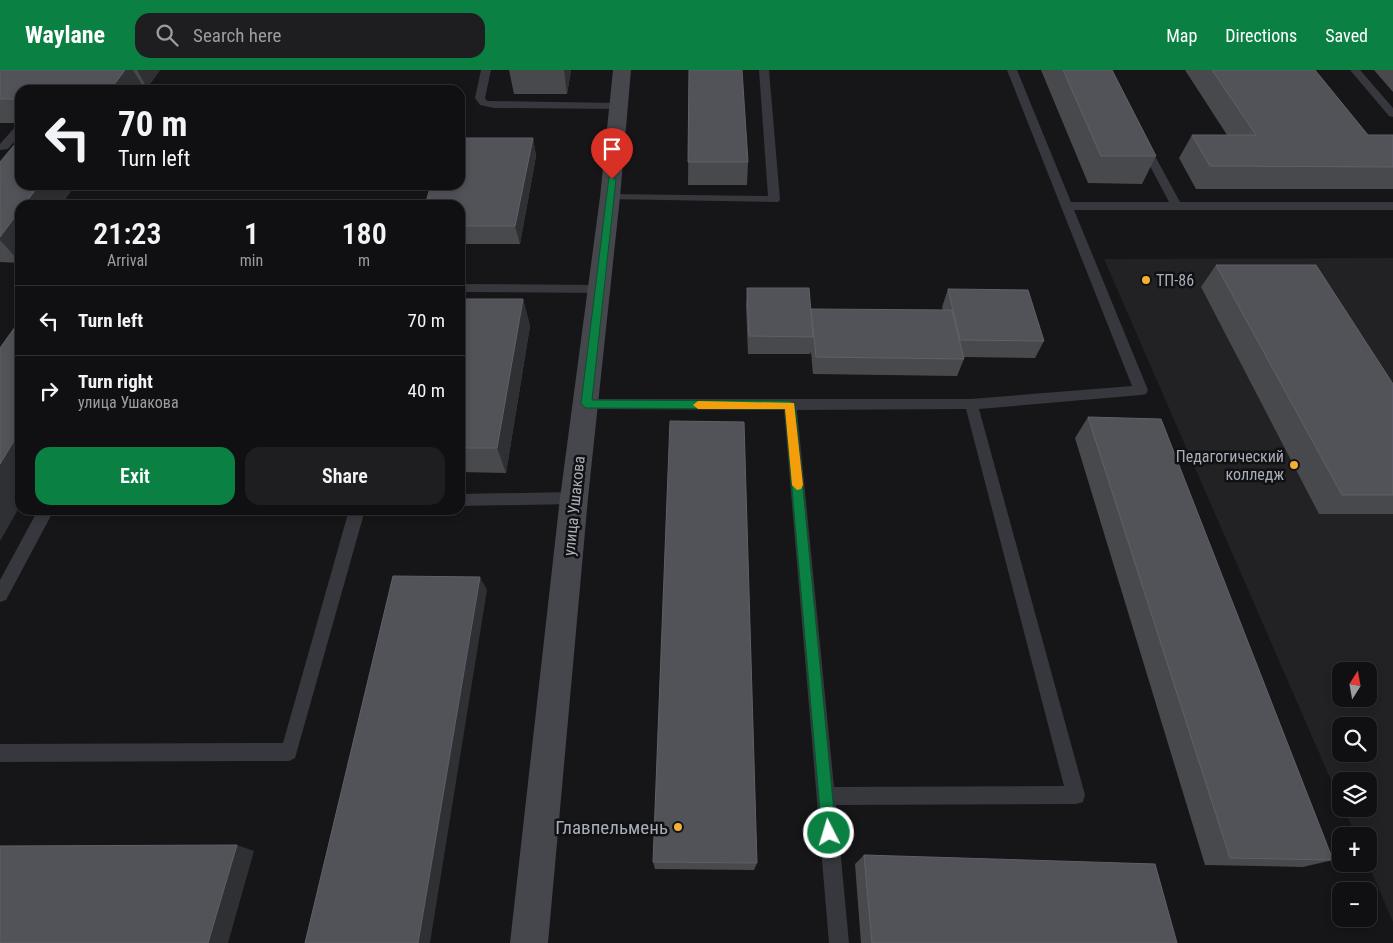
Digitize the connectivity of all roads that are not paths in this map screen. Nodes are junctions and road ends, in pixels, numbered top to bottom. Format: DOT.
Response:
graph roads {
  1 [pos="486,70"];
  2 [pos="622,70"];
  3 [pos="764,70"];
  4 [pos="1012,70"];
  5 [pos="1356,70"];
  6 [pos="619,106"];
  7 [pos="1393,114"];
  8 [pos="15,134"];
  9 [pos="1140,138"];
  10 [pos="0,147"];
  11 [pos="610,198"];
  12 [pos="1067,206"];
  13 [pos="1176,206"];
  14 [pos="1393,206"];
  15 [pos="465,288"];
  16 [pos="600,289"];
  17 [pos="586,404"];
  18 [pos="971,404"];
  19 [pos="790,405"];
  20 [pos="574,498"];
  21 [pos="465,500"];
  22 [pos="43,515"];
  23 [pos="356,515"];
  24 [pos="0,594"];
  25 [pos="0,753"];
  26 [pos="826,796"];
  27 [pos="529,943"];
  28 [pos="839,943"];
  1 -- 6 [label="lane"];
  2 -- 6 [label="street, улица Ушакова"];
  3 -- 11 [label="lane"];
  4 -- 12 [label="lane"];
  5 -- 7 [label="lane"];
  6 -- 11 [label="street, улица Ушакова"];
  8 -- 10 [label="lane"];
  9 -- 13 [label="lane"];
  11 -- 16 [label="street, улица Ушакова"];
  12 -- 13 [label="lane"];
  12 -- 18 [label="lane"];
  13 -- 14 [label="lane"];
  15 -- 16 [label="lane"];
  16 -- 17 [label="street, улица Ушакова"];
  17 -- 19 [label="lane"];
  17 -- 20 [label="street, улица Ушакова"];
  18 -- 19 [label="lane"];
  18 -- 26 [label="lane"];
  19 -- 26 [label="lane"];
  20 -- 21 [label="lane"];
  20 -- 27 [label="street, улица Ушакова"];
  22 -- 24 [label="lane"];
  23 -- 25 [label="lane"];
  26 -- 28 [label="lane"];
}
